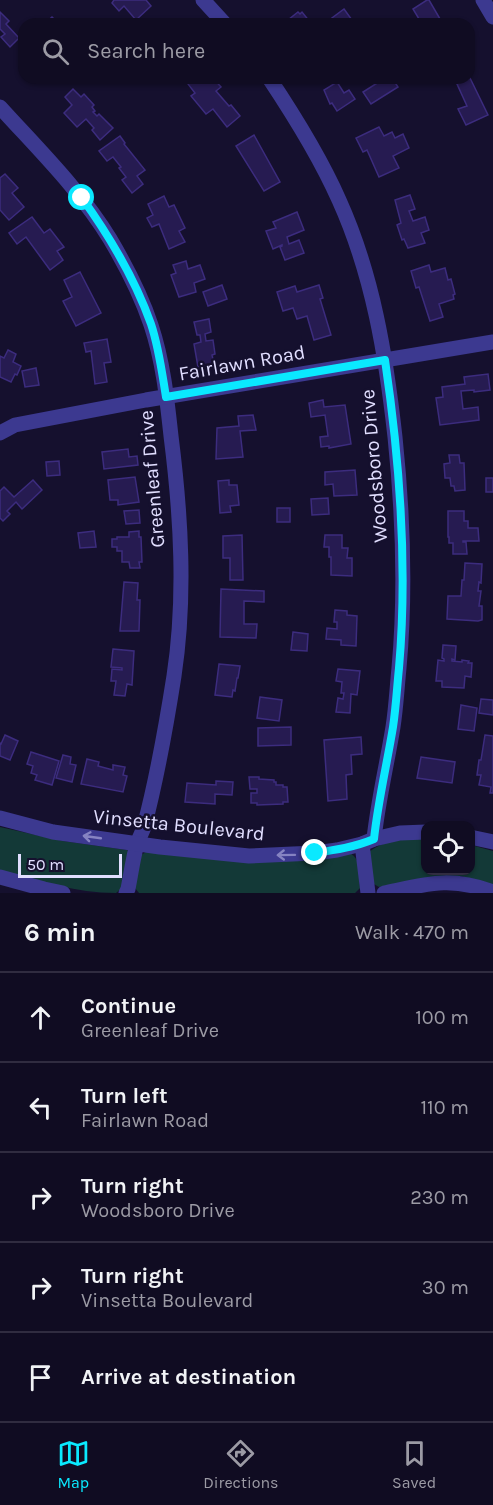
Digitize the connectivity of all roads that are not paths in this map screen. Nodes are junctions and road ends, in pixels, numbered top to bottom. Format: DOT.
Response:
graph roads {
  1 [pos="203,0"];
  2 [pos="483,0"];
  3 [pos="493,17"];
  4 [pos="220,18"];
  5 [pos="273,84"];
  6 [pos="0,107"];
  7 [pos="493,342"];
  8 [pos="385,360"];
  9 [pos="166,397"];
  10 [pos="0,432"];
  11 [pos="0,818"];
  12 [pos="421,832"];
  13 [pos="475,838"];
  14 [pos="368,841"];
  15 [pos="493,842"];
  16 [pos="137,844"];
  17 [pos="0,877"];
  18 [pos="493,892"];
  19 [pos="63,893"];
  20 [pos="126,893"];
  21 [pos="368,893"];
  22 [pos="384,893"];
  1 -- 4 [label="street"];
  2 -- 3 [label="street"];
  5 -- 8 [label="street, Woodsboro Drive"];
  6 -- 9 [label="street, Greenleaf Drive"];
  7 -- 8 [label="street, Fairlawn Road"];
  8 -- 9 [label="street, Fairlawn Road"];
  8 -- 14 [label="street, Woodsboro Drive"];
  9 -- 10 [label="street, Fairlawn Road"];
  9 -- 16 [label="street, Greenleaf Drive"];
  16 -- 11 [label="street, Vinsetta Boulevard, one-way"];
  12 -- 14 [label="street, Vinsetta Boulevard"];
  13 -- 15 [label="street"];
  14 -- 16 [label="street, Vinsetta Boulevard, one-way"];
  14 -- 21 [label="street, Woodsboro Drive"];
  16 -- 20 [label="street, Greenleaf Drive"];
  17 -- 19 [label="street"];
  18 -- 22 [label="street"];
}
